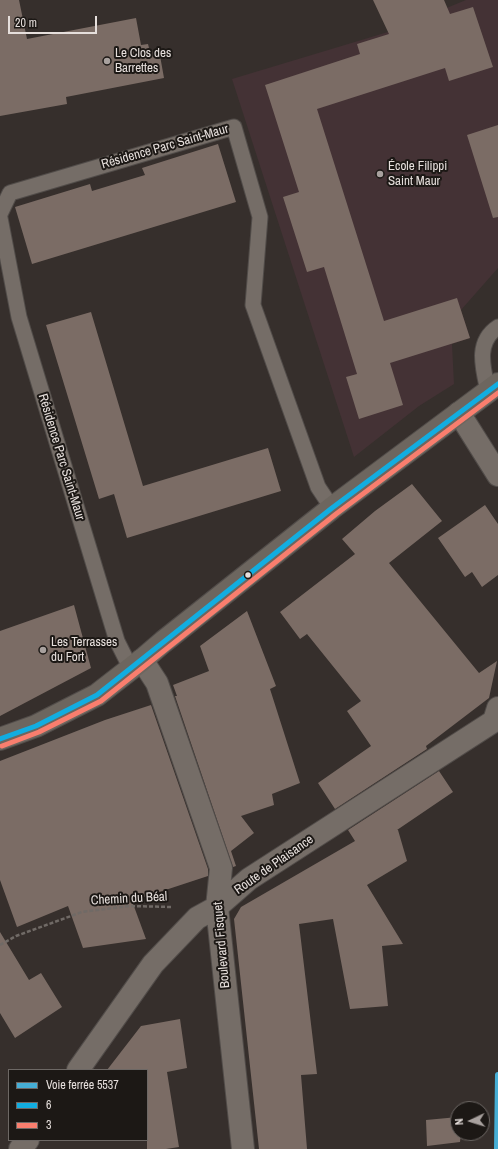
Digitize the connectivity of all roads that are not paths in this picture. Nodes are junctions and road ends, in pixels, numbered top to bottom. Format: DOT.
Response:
graph roads {
  1 [pos="0,214"];
  2 [pos="0,218"];
  3 [pos="498,327"];
  4 [pos="493,388"];
  5 [pos="459,413"];
  6 [pos="498,475"];
  7 [pos="332,508"];
  8 [pos="136,664"];
  9 [pos="496,714"];
  10 [pos="0,739"];
  11 [pos="217,907"];
  12 [pos="79,1069"];
  13 [pos="27,1141"];
  14 [pos="20,1149"];
  15 [pos="244,1149"];
  1 -- 7 [label="lane, Résidence Parc Saint-Maur"];
  2 -- 8 [label="lane, Résidence Parc Saint-Maur"];
  3 -- 4 [label="lane"];
  4 -- 5 [label="main road"];
  5 -- 6 [label="street"];
  5 -- 7 [label="main road"];
  7 -- 8 [label="main road"];
  8 -- 10 [label="main road"];
  8 -- 11 [label="street, Boulevard Fisquet"];
  9 -- 11 [label="street, Route de Plaisance"];
  11 -- 12 [label="street, Route de Plaisance"];
  11 -- 15 [label="street, Boulevard Fisquet"];
  13 -- 14 [label="street"];
}
